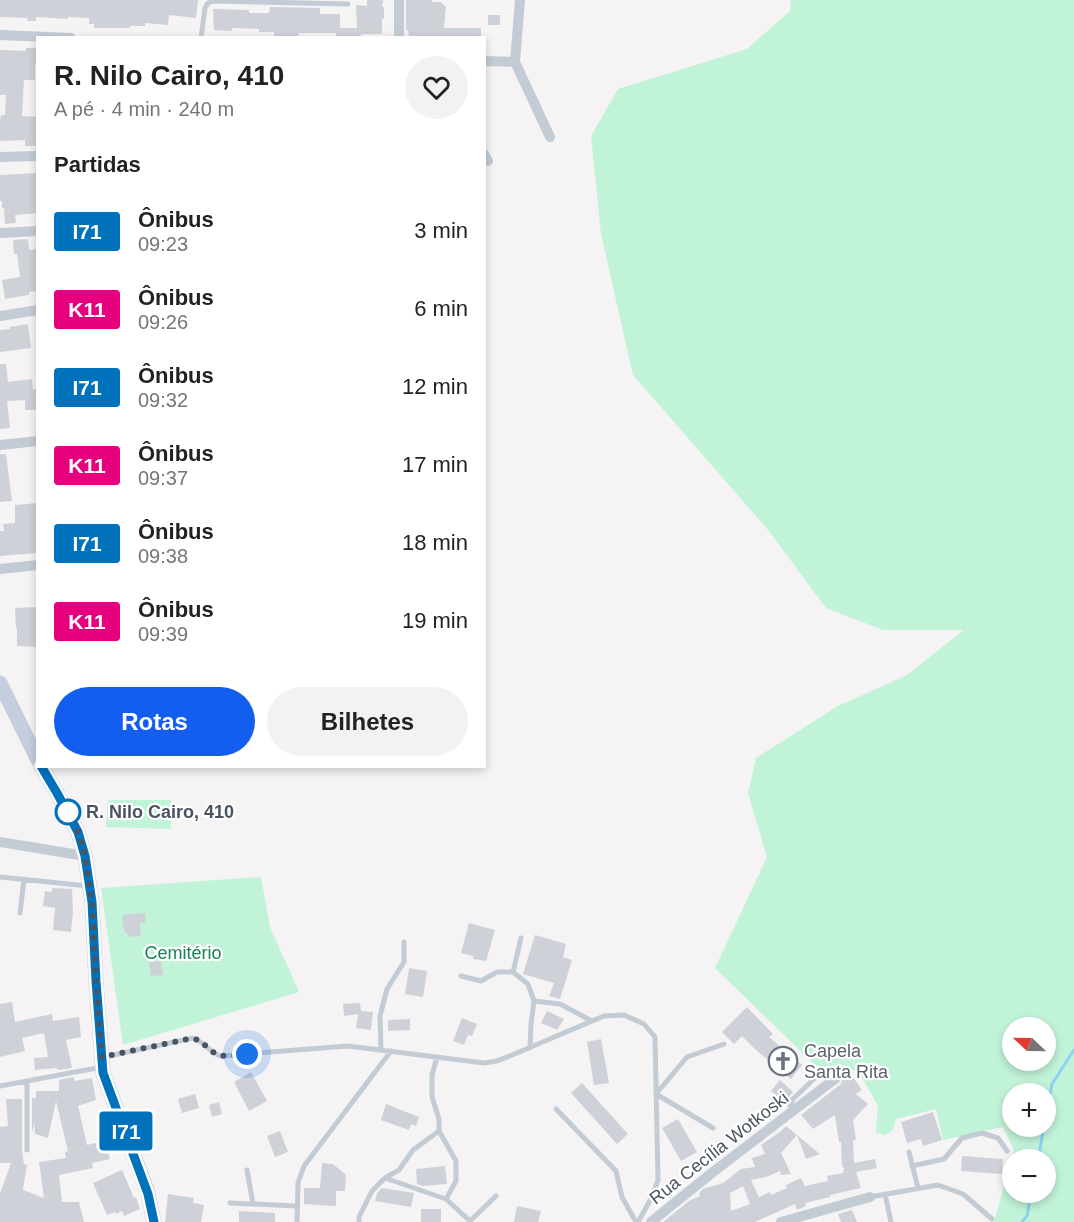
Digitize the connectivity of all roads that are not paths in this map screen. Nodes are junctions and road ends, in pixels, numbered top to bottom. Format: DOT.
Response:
graph roads {
  1 [pos="399,0"];
  2 [pos="520,0"];
  3 [pos="348,4"];
  4 [pos="0,35"];
  5 [pos="201,36"];
  6 [pos="399,36"];
  7 [pos="36,37"];
  8 [pos="486,61"];
  9 [pos="515,62"];
  10 [pos="550,137"];
  11 [pos="36,156"];
  12 [pos="0,157"];
  13 [pos="36,231"];
  14 [pos="0,233"];
  15 [pos="36,310"];
  16 [pos="0,316"];
  17 [pos="36,441"];
  18 [pos="0,446"];
  19 [pos="36,565"];
  20 [pos="0,569"];
  21 [pos="0,683"];
  22 [pos="36,756"];
  23 [pos="42,768"];
  24 [pos="0,842"];
  25 [pos="85,856"];
  26 [pos="0,877"];
  27 [pos="24,879"];
  28 [pos="90,886"];
  29 [pos="20,914"];
  30 [pos="521,938"];
  31 [pos="404,942"];
  32 [pos="513,972"];
  33 [pos="461,976"];
  34 [pos="534,1001"];
  35 [pos="592,1021"];
  36 [pos="724,1044"];
  37 [pos="530,1048"];
  38 [pos="381,1050"];
  39 [pos="391,1051"];
  40 [pos="436,1057"];
  41 [pos="103,1062"];
  42 [pos="818,1075"];
  43 [pos="836,1078"];
  44 [pos="27,1081"];
  45 [pos="0,1086"];
  46 [pos="656,1094"];
  47 [pos="556,1109"];
  48 [pos="794,1111"];
  49 [pos="713,1128"];
  50 [pos="439,1131"];
  51 [pos="1006,1149"];
  52 [pos="27,1150"];
  53 [pos="909,1152"];
  54 [pos="912,1166"];
  55 [pos="247,1170"];
  56 [pos="385,1178"];
  57 [pos="918,1188"];
  58 [pos="885,1194"];
  59 [pos="496,1196"];
  60 [pos="870,1197"];
  61 [pos="446,1199"];
  62 [pos="230,1203"];
  63 [pos="253,1204"];
  64 [pos="297,1206"];
  65 [pos="992,1219"];
  66 [pos="889,1221"];
  67 [pos="154,1222"];
  68 [pos="297,1222"];
  69 [pos="359,1222"];
  70 [pos="469,1222"];
  71 [pos="637,1222"];
  72 [pos="651,1222"];
  73 [pos="781,1222"];
  1 -- 6 [label="street"];
  2 -- 9 [label="street"];
  3 -- 5 [label="lane"];
  4 -- 7 [label="street"];
  8 -- 9 [label="street"];
  9 -- 10 [label="street"];
  11 -- 12 [label="street"];
  13 -- 14 [label="street"];
  15 -- 16 [label="street"];
  17 -- 18 [label="street"];
  19 -- 20 [label="street"];
  21 -- 22 [label="street"];
  23 -- 25 [label="street"];
  24 -- 25 [label="street"];
  25 -- 28 [label="street"];
  26 -- 27 [label="lane"];
  27 -- 28 [label="lane"];
  27 -- 29 [label="lane"];
  28 -- 41 [label="street"];
  30 -- 32 [label="lane"];
  31 -- 38 [label="lane"];
  32 -- 33 [label="lane"];
  32 -- 34 [label="lane"];
  34 -- 35 [label="lane"];
  34 -- 37 [label="lane"];
  35 -- 37 [label="lane"];
  35 -- 46 [label="lane"];
  36 -- 46 [label="lane"];
  37 -- 40 [label="lane"];
  38 -- 39 [label="lane"];
  38 -- 41 [label="lane"];
  39 -- 40 [label="lane"];
  39 -- 64 [label="lane"];
  40 -- 50 [label="lane"];
  41 -- 44 [label="lane"];
  41 -- 67 [label="street"];
  42 -- 48 [label="lane"];
  43 -- 48 [label="street, Rua Cecília Wotkoski"];
  44 -- 45 [label="lane"];
  44 -- 52 [label="lane"];
  46 -- 49 [label="lane"];
  46 -- 71 [label="lane"];
  47 -- 71 [label="lane"];
  48 -- 72 [label="street, Rua Cecília Wotkoski"];
  50 -- 56 [label="lane"];
  50 -- 61 [label="lane"];
  51 -- 54 [label="lane"];
  53 -- 54 [label="lane"];
  54 -- 57 [label="lane"];
  55 -- 63 [label="lane"];
  56 -- 61 [label="lane"];
  56 -- 69 [label="lane"];
  57 -- 58 [label="lane"];
  57 -- 65 [label="lane"];
  58 -- 60 [label="lane"];
  58 -- 66 [label="lane"];
  59 -- 70 [label="lane"];
  60 -- 73 [label="street"];
  61 -- 70 [label="lane"];
  62 -- 63 [label="lane"];
  63 -- 64 [label="lane"];
  64 -- 68 [label="lane"];
}
